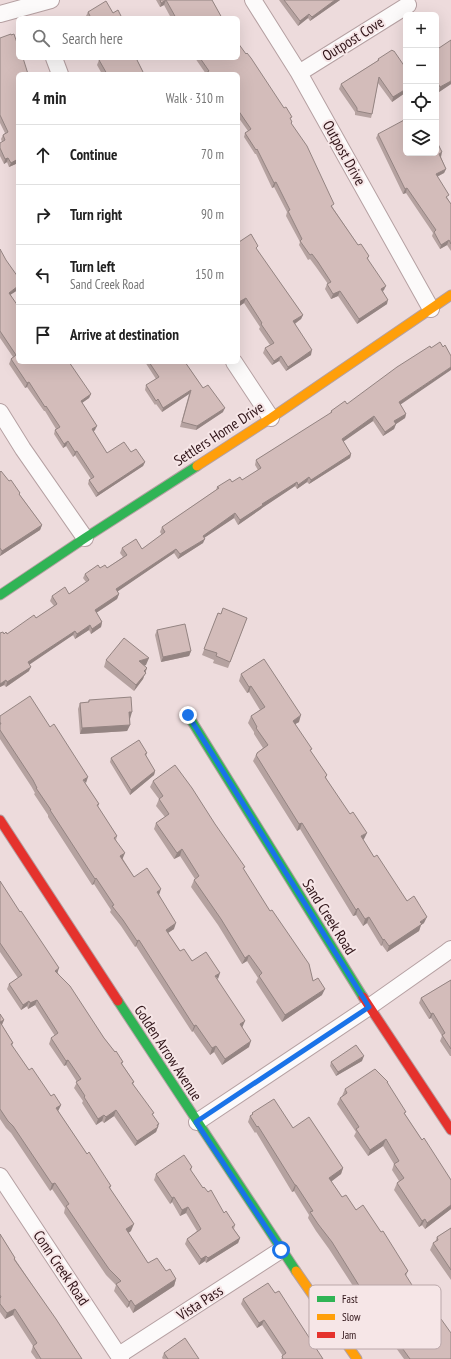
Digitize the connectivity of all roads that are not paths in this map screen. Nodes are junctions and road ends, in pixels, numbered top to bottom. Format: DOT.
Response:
graph roads {
  1 [pos="254,0"];
  2 [pos="408,5"];
  3 [pos="42,6"];
  4 [pos="0,14"];
  5 [pos="55,60"];
  6 [pos="59,72"];
  7 [pos="299,73"];
  8 [pos="451,295"];
  9 [pos="431,309"];
  10 [pos="235,364"];
  11 [pos="0,412"];
  12 [pos="270,418"];
  13 [pos="85,538"];
  14 [pos="0,595"];
  15 [pos="188,715"];
  16 [pos="2,828"];
  17 [pos="451,948"];
  18 [pos="369,1007"];
  19 [pos="196,1122"];
  20 [pos="451,1130"];
  21 [pos="0,1176"];
  22 [pos="281,1250"];
  23 [pos="309,1291"];
  24 [pos="349,1349"];
  25 [pos="120,1357"];
  26 [pos="356,1359"];
  1 -- 7 [label="street, Outpost Drive"];
  2 -- 7 [label="street, Outpost Cove"];
  3 -- 4 [label="street"];
  5 -- 6 [label="street"];
  7 -- 9 [label="street, Outpost Drive"];
  8 -- 9 [label="street, Settlers Home Drive"];
  9 -- 12 [label="street, Settlers Home Drive"];
  10 -- 12 [label="street"];
  11 -- 13 [label="street"];
  12 -- 13 [label="street, Settlers Home Drive"];
  13 -- 14 [label="street, Settlers Home Drive"];
  15 -- 18 [label="street, Sand Creek Road"];
  16 -- 19 [label="street, Golden Arrow Avenue"];
  17 -- 18 [label="street"];
  18 -- 19 [label="street"];
  18 -- 20 [label="street, Sand Creek Road"];
  19 -- 22 [label="street, Golden Arrow Avenue"];
  21 -- 25 [label="street, Conn Creek Road"];
  22 -- 23 [label="street, Golden Arrow Avenue"];
  22 -- 25 [label="street, Vista Pass"];
  24 -- 26 [label="street, Golden Arrow Avenue"];
}
